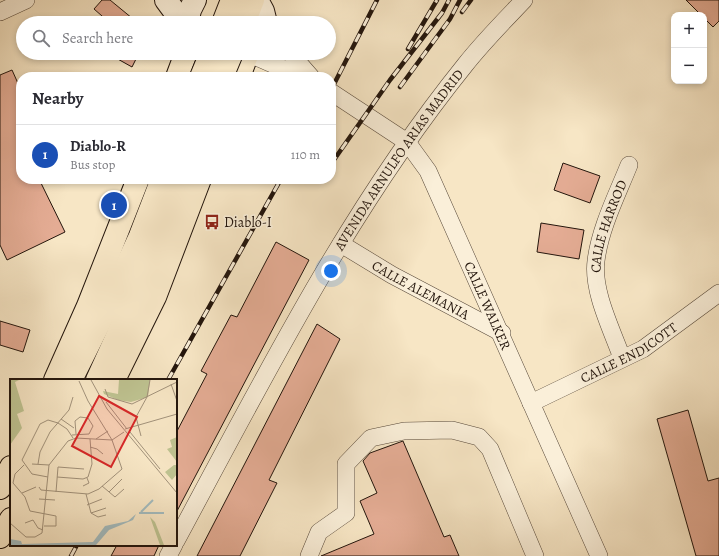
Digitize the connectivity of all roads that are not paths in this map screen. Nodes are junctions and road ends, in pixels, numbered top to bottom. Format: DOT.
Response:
graph roads {
  1 [pos="26,0"];
  2 [pos="166,0"];
  3 [pos="195,0"];
  4 [pos="232,0"];
  5 [pos="524,0"];
  6 [pos="261,7"];
  7 [pos="0,12"];
  8 [pos="179,16"];
  9 [pos="189,16"];
  10 [pos="226,16"];
  11 [pos="251,16"];
  12 [pos="183,60"];
  13 [pos="208,60"];
  14 [pos="212,60"];
  15 [pos="242,60"];
  16 [pos="243,60"];
  17 [pos="247,60"];
  18 [pos="296,60"];
  19 [pos="179,72"];
  20 [pos="204,72"];
  21 [pos="228,72"];
  22 [pos="286,72"];
  23 [pos="307,72"];
  24 [pos="336,95"];
  25 [pos="407,142"];
  26 [pos="629,165"];
  27 [pos="136,184"];
  28 [pos="160,184"];
  29 [pos="179,184"];
  30 [pos="198,184"];
  31 [pos="341,244"];
  32 [pos="719,293"];
  33 [pos="502,333"];
  34 [pos="622,358"];
  35 [pos="55,379"];
  36 [pos="71,379"];
  37 [pos="97,379"];
  38 [pos="114,379"];
  39 [pos="531,403"];
  40 [pos="10,469"];
  41 [pos="10,473"];
  42 [pos="0,488"];
  43 [pos="10,521"];
  44 [pos="0,537"];
  45 [pos="10,537"];
  46 [pos="177,539"];
  47 [pos="173,546"];
  48 [pos="0,547"];
  49 [pos="168,556"];
  50 [pos="309,556"];
  51 [pos="536,556"];
  52 [pos="599,556"];
  1 -- 7 [label="street"];
  2 -- 8 [label="street"];
  3 -- 9 [label="street"];
  4 -- 10 [label="main road"];
  5 -- 25 [label="street, AVENIDA ARNULFO ARIAS MADRID"];
  6 -- 11 [label="main road"];
  12 -- 19 [label="main road"];
  13 -- 20 [label="main road, bridge"];
  14 -- 15 [label="street"];
  16 -- 21 [label="main road, bridge"];
  17 -- 22 [label="street"];
  18 -- 23 [label="street"];
  24 -- 25 [label="street, CALLE WALKER"];
  25 -- 31 [label="street, AVENIDA ARNULFO ARIAS MADRID"];
  25 -- 33 [label="street, CALLE WALKER"];
  26 -- 34 [label="street, CALLE HARROD"];
  27 -- 35 [label="main road"];
  28 -- 36 [label="main road"];
  29 -- 37 [label="main road"];
  30 -- 38 [label="main road"];
  31 -- 33 [label="street, CALLE ALEMANIA"];
  31 -- 46 [label="street, AVENIDA ARNULFO ARIAS MADRID"];
  32 -- 34 [label="street, CALLE ENDICOTT"];
  33 -- 39 [label="street, CALLE WALKER"];
  34 -- 39 [label="street, CALLE ENDICOTT"];
  39 -- 52 [label="street, CALLE WALKER"];
  40 -- 42 [label="main road"];
  41 -- 42 [label="main road"];
  43 -- 44 [label="main road"];
  45 -- 48 [label="main road"];
  47 -- 49 [label="street"];
  50 -- 51 [label="street"];
}
